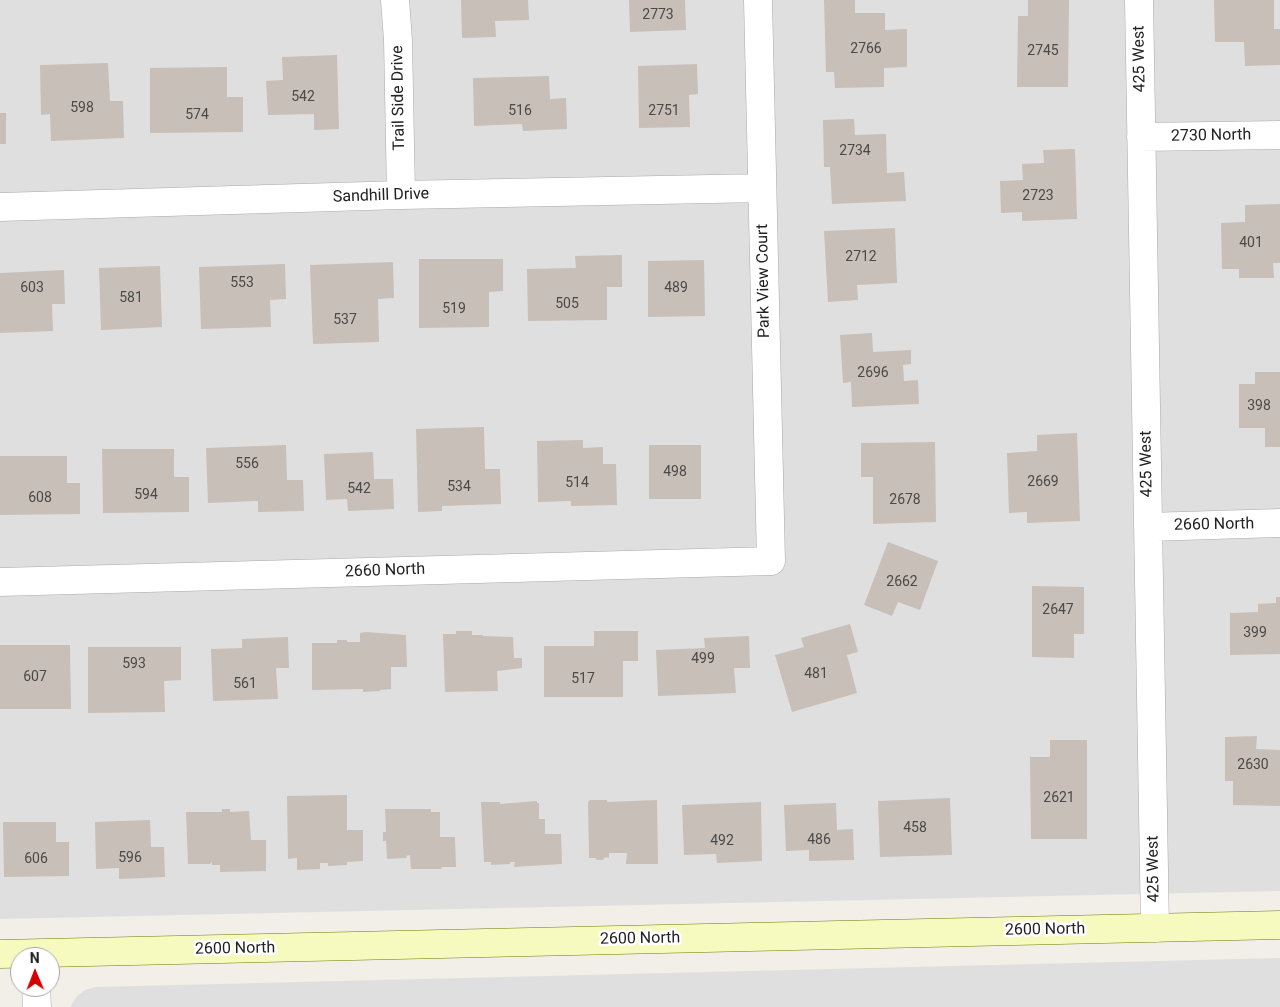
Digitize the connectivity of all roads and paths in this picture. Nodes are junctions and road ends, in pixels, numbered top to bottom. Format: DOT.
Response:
graph roads {
  1 [pos="395,0"];
  2 [pos="758,0"];
  3 [pos="1139,0"];
  4 [pos="1280,135"];
  5 [pos="1141,137"];
  6 [pos="762,188"];
  7 [pos="401,195"];
  8 [pos="0,207"];
  9 [pos="1280,524"];
  10 [pos="1148,527"];
  11 [pos="771,561"];
  12 [pos="0,582"];
  13 [pos="1280,925"];
  14 [pos="1155,928"];
  15 [pos="60,954"];
  1 -- 7 [label="street, Trail Side Drive"];
  2 -- 6 [label="street, Park View Court"];
  3 -- 5 [label="street, 425 West"];
  4 -- 5 [label="street, 2730 North"];
  5 -- 10 [label="street, 425 West"];
  6 -- 7 [label="street, Sandhill Drive"];
  6 -- 11 [label="street, Park View Court"];
  7 -- 8 [label="street, Sandhill Drive"];
  9 -- 10 [label="street, 2660 North"];
  10 -- 14 [label="street, 425 West"];
  11 -- 12 [label="street, 2660 North"];
  13 -- 14 [label="street, 2600 North"];
  14 -- 15 [label="street, 2600 North"];
}
